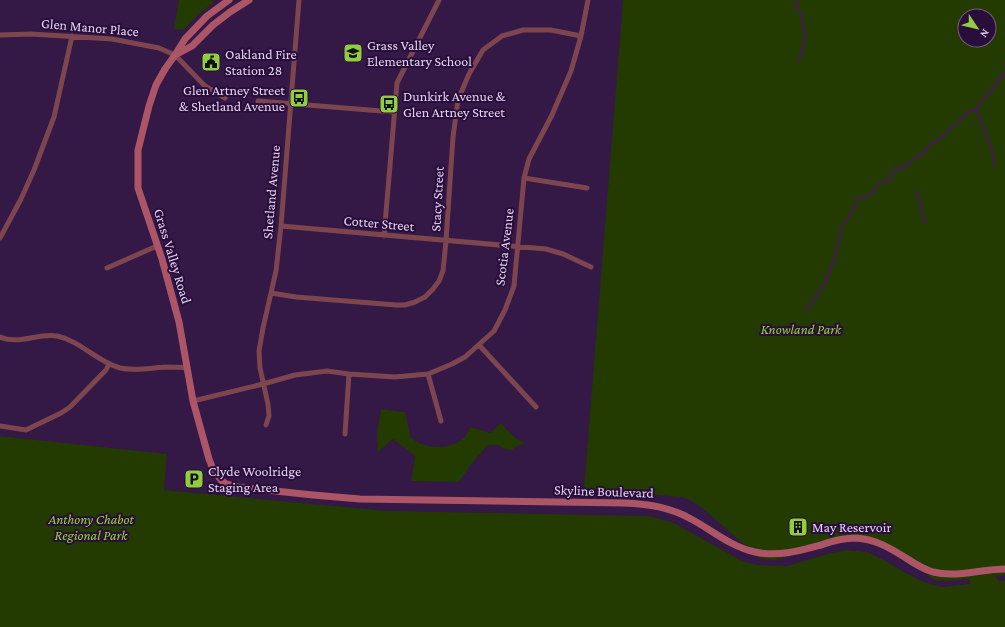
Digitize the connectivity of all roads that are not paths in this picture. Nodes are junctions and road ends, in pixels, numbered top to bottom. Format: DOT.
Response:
graph roads {
  1 [pos="230,0"];
  2 [pos="249,0"];
  3 [pos="299,0"];
  4 [pos="439,0"];
  5 [pos="588,0"];
  6 [pos="237,4"];
  7 [pos="0,35"];
  8 [pos="72,36"];
  9 [pos="581,36"];
  10 [pos="175,55"];
  11 [pos="225,98"];
  12 [pos="258,101"];
  13 [pos="290,104"];
  14 [pos="394,112"];
  15 [pos="524,178"];
  16 [pos="587,188"];
  17 [pos="281,226"];
  18 [pos="384,236"];
  19 [pos="0,238"];
  20 [pos="446,241"];
  21 [pos="157,246"];
  22 [pos="518,246"];
  23 [pos="591,266"];
  24 [pos="107,268"];
  25 [pos="271,293"];
  26 [pos="0,337"];
  27 [pos="479,345"];
  28 [pos="110,364"];
  29 [pos="186,368"];
  30 [pos="349,374"];
  31 [pos="428,374"];
  32 [pos="264,384"];
  33 [pos="192,401"];
  34 [pos="536,407"];
  35 [pos="441,421"];
  36 [pos="266,425"];
  37 [pos="0,426"];
  38 [pos="345,434"];
  39 [pos="213,469"];
  40 [pos="1005,568"];
  1 -- 6 [label="street"];
  1 -- 10 [label="main road, Grass Valley Road"];
  2 -- 6 [label="main road, Grass Valley Road"];
  3 -- 13 [label="street, Shetland Avenue"];
  4 -- 14 [label="street"];
  5 -- 9 [label="street, Scotia Avenue"];
  6 -- 10 [label="main road, Grass Valley Road"];
  7 -- 8 [label="street, Glen Manor Place"];
  8 -- 10 [label="street, Glen Manor Place"];
  8 -- 19 [label="street"];
  9 -- 15 [label="street, Scotia Avenue"];
  9 -- 20 [label="street, Stacy Street"];
  10 -- 11 [label="street"];
  10 -- 21 [label="main road, Grass Valley Road"];
  12 -- 13 [label="street"];
  13 -- 14 [label="street"];
  13 -- 17 [label="street, Shetland Avenue"];
  14 -- 18 [label="street"];
  15 -- 16 [label="street"];
  15 -- 22 [label="street, Scotia Avenue"];
  17 -- 18 [label="street, Cotter Street"];
  17 -- 25 [label="street, Shetland Avenue"];
  18 -- 20 [label="street, Cotter Street"];
  20 -- 22 [label="street, Cotter Street"];
  20 -- 25 [label="street, Stacy Street"];
  21 -- 24 [label="street"];
  21 -- 29 [label="main road, Grass Valley Road"];
  22 -- 23 [label="street, Cotter Street"];
  22 -- 27 [label="street, Scotia Avenue"];
  25 -- 32 [label="street, Shetland Avenue"];
  26 -- 28 [label="street"];
  27 -- 31 [label="street, Scotia Avenue"];
  27 -- 34 [label="street"];
  28 -- 29 [label="street"];
  28 -- 37 [label="street"];
  29 -- 33 [label="main road, Grass Valley Road"];
  30 -- 31 [label="street, Scotia Avenue"];
  30 -- 32 [label="street, Scotia Avenue"];
  30 -- 38 [label="street"];
  31 -- 35 [label="street"];
  32 -- 33 [label="street, Scotia Avenue"];
  32 -- 36 [label="street, Shetland Avenue"];
  33 -- 39 [label="main road, Grass Valley Road"];
  39 -- 40 [label="main road, Skyline Boulevard"];
}
